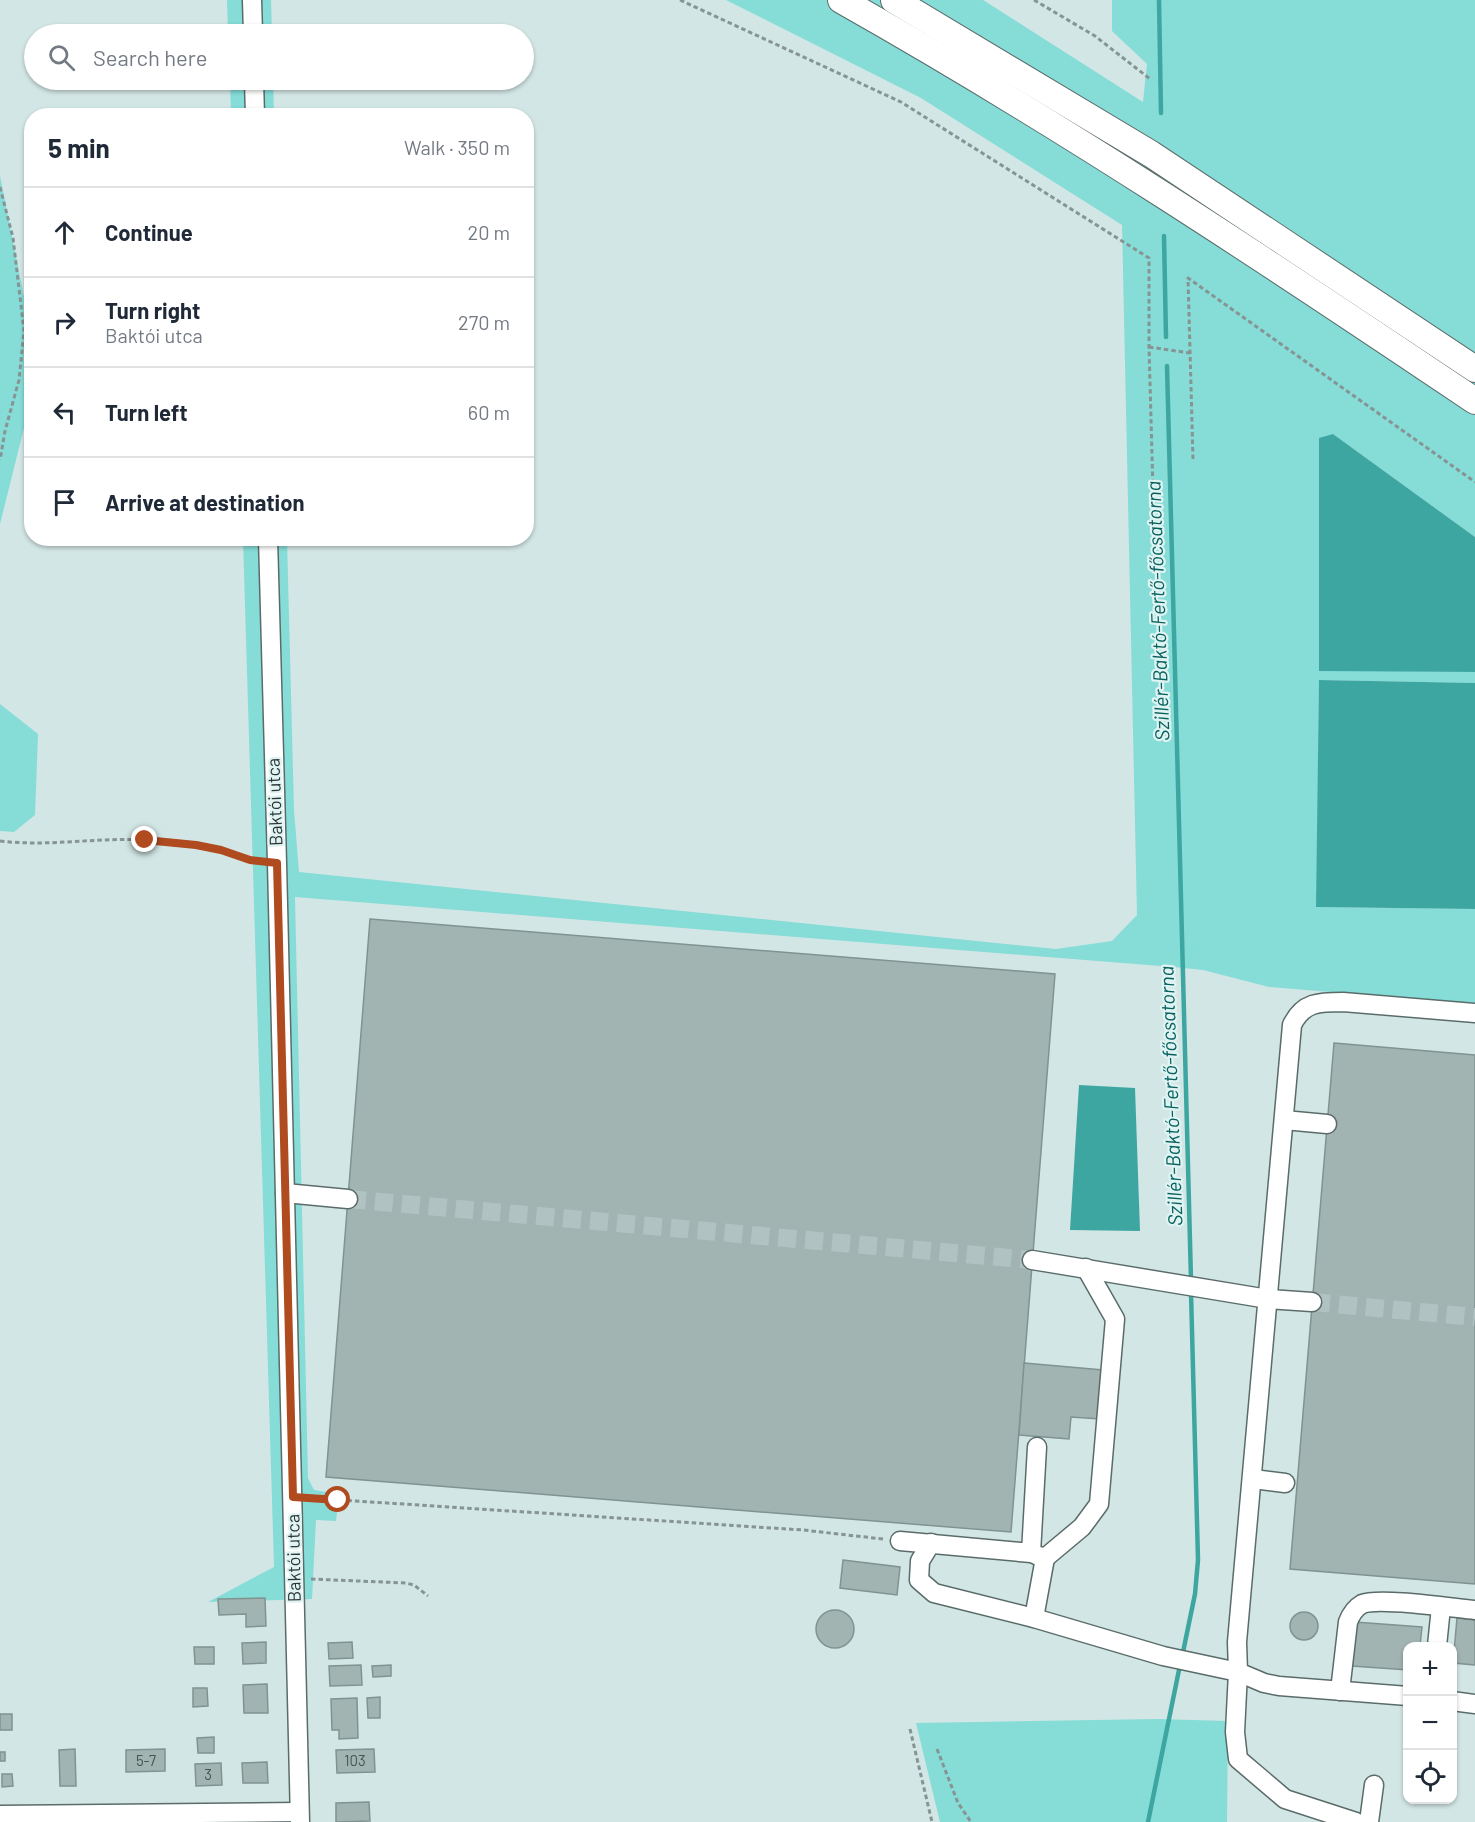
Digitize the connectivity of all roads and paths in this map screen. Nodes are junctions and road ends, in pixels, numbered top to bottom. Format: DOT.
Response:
graph roads {
  1 [pos="252,0"];
  2 [pos="680,0"];
  3 [pos="842,0"];
  4 [pos="894,0"];
  5 [pos="1034,0"];
  6 [pos="253,24"];
  7 [pos="1150,79"];
  8 [pos="254,90"];
  9 [pos="255,108"];
  10 [pos="0,187"];
  11 [pos="1149,347"];
  12 [pos="1190,353"];
  13 [pos="1475,369"];
  14 [pos="1475,401"];
  15 [pos="1193,459"];
  16 [pos="0,460"];
  17 [pos="1475,482"];
  18 [pos="1154,526"];
  19 [pos="268,546"];
  20 [pos="0,841"];
  21 [pos="277,863"];
  22 [pos="1475,1013"];
  23 [pos="1284,1120"];
  24 [pos="1327,1124"];
  25 [pos="285,1193"];
  26 [pos="348,1199"];
  27 [pos="1032,1260"];
  28 [pos="1086,1268"];
  29 [pos="1268,1299"];
  30 [pos="1312,1302"];
  31 [pos="1037,1447"];
  32 [pos="1253,1479"];
  33 [pos="1284,1483"];
  34 [pos="293,1497"];
  35 [pos="900,1541"];
  36 [pos="931,1543"];
  37 [pos="1038,1556"];
  38 [pos="294,1578"];
  39 [pos="428,1596"];
  40 [pos="1441,1607"];
  41 [pos="1475,1610"];
  42 [pos="1035,1618"];
  43 [pos="1438,1642"];
  44 [pos="1238,1672"];
  45 [pos="1340,1691"];
  46 [pos="1403,1696"];
  47 [pos="1457,1702"];
  48 [pos="1475,1704"];
  49 [pos="910,1729"];
  50 [pos="937,1749"];
  51 [pos="1374,1785"];
  52 [pos="0,1815"];
  53 [pos="300,1817"];
  54 [pos="115,1818"];
  55 [pos="932,1822"];
  56 [pos="971,1822"];
  57 [pos="1356,1822"];
  58 [pos="1369,1822"];
  1 -- 6 [label="street"];
  2 -- 11 [label="path"];
  3 -- 14 [label="highway"];
  4 -- 13 [label="highway"];
  5 -- 7 [label="path"];
  8 -- 9 [label="street"];
  10 -- 16 [label="path"];
  11 -- 12 [label="path"];
  11 -- 18 [label="path"];
  12 -- 15 [label="path"];
  12 -- 17 [label="path"];
  19 -- 21 [label="street, Baktói utca"];
  20 -- 21 [label="path"];
  21 -- 25 [label="street, Baktói utca"];
  22 -- 23 [label="street"];
  23 -- 24 [label="street"];
  23 -- 29 [label="street"];
  25 -- 26 [label="street"];
  25 -- 34 [label="street, Baktói utca"];
  27 -- 28 [label="street"];
  28 -- 29 [label="street"];
  28 -- 37 [label="street"];
  29 -- 30 [label="street"];
  29 -- 32 [label="street"];
  31 -- 37 [label="street"];
  32 -- 33 [label="street"];
  32 -- 44 [label="street"];
  34 -- 35 [label="path"];
  34 -- 38 [label="street, Baktói utca"];
  35 -- 36 [label="street"];
  36 -- 37 [label="street"];
  36 -- 42 [label="street"];
  37 -- 42 [label="street"];
  38 -- 39 [label="path"];
  38 -- 53 [label="street, Baktói utca"];
  40 -- 41 [label="street"];
  40 -- 43 [label="street"];
  40 -- 45 [label="street"];
  42 -- 44 [label="street"];
  44 -- 45 [label="street"];
  44 -- 57 [label="street"];
  45 -- 46 [label="street"];
  47 -- 48 [label="street"];
  49 -- 55 [label="path"];
  50 -- 56 [label="path"];
  51 -- 58 [label="street"];
  52 -- 54 [label="street"];
  53 -- 54 [label="street"];
}
